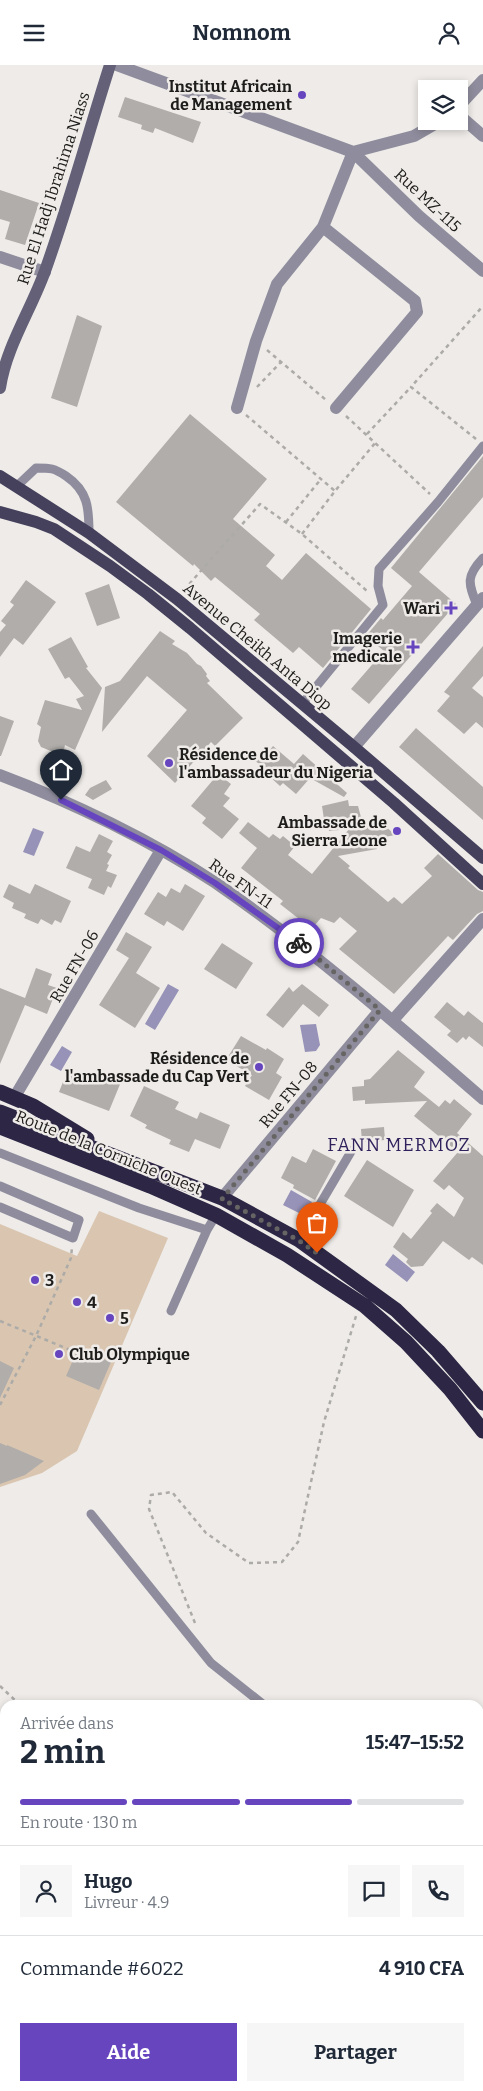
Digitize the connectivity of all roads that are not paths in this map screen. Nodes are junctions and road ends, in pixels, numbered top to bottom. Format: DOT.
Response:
graph roads {
  1 [pos="110,65"];
  2 [pos="117,65"];
  3 [pos="483,80"];
  4 [pos="468,96"];
  5 [pos="468,123"];
  6 [pos="424,130"];
  7 [pos="483,136"];
  8 [pos="354,152"];
  9 [pos="324,227"];
  10 [pos="0,257"];
  11 [pos="483,271"];
  12 [pos="45,272"];
  13 [pos="6,352"];
  14 [pos="1,380"];
  15 [pos="237,408"];
  16 [pos="336,408"];
  17 [pos="483,445"];
  18 [pos="0,475"];
  19 [pos="17,486"];
  20 [pos="0,512"];
  21 [pos="89,533"];
  22 [pos="483,558"];
  23 [pos="480,601"];
  24 [pos="302,704"];
  25 [pos="354,747"];
  26 [pos="0,775"];
  27 [pos="161,850"];
  28 [pos="483,859"];
  29 [pos="483,883"];
  30 [pos="483,919"];
  31 [pos="380,1010"];
  32 [pos="393,1020"];
  33 [pos="7,1095"];
  34 [pos="483,1099"];
  35 [pos="0,1111"];
  36 [pos="0,1127"];
  37 [pos="0,1137"];
  38 [pos="352,1150"];
  39 [pos="0,1153"];
  40 [pos="111,1155"];
  41 [pos="0,1186"];
  42 [pos="175,1197"];
  43 [pos="222,1199"];
  44 [pos="0,1207"];
  45 [pos="216,1215"];
  46 [pos="207,1230"];
  47 [pos="298,1240"];
  48 [pos="171,1311"];
  49 [pos="483,1403"];
  50 [pos="483,1431"];
  51 [pos="91,1514"];
  52 [pos="258,1700"];
  1 -- 12 [label="street, Rue El Hadj Ibrahima Niass"];
  2 -- 8 [label="street"];
  3 -- 4 [label="street"];
  5 -- 7 [label="street"];
  6 -- 8 [label="street"];
  8 -- 9 [label="street"];
  8 -- 11 [label="street, Rue MZ-115"];
  9 -- 15 [label="street"];
  9 -- 16 [label="street"];
  10 -- 12 [label="street"];
  12 -- 13 [label="street, Rue El Hadj Ibrahima Niass"];
  13 -- 14 [label="street, Rue El Hadj Ibrahima Niass"];
  17 -- 24 [label="lane"];
  18 -- 19 [label="main road, Avenue Cheikh Anta Diop"];
  19 -- 21 [label="main road, Avenue Cheikh Anta Diop"];
  19 -- 21 [label="lane"];
  20 -- 29 [label="main road, Avenue Cheikh Anta Diop"];
  21 -- 24 [label="main road, Avenue Cheikh Anta Diop"];
  22 -- 23 [label="lane"];
  23 -- 25 [label="street"];
  24 -- 25 [label="main road, Avenue Cheikh Anta Diop"];
  25 -- 28 [label="main road, Avenue Cheikh Anta Diop"];
  26 -- 27 [label="street, Rue FN-11"];
  27 -- 31 [label="street, Rue FN-11"];
  27 -- 33 [label="street, Rue FN-06"];
  30 -- 32 [label="street"];
  31 -- 32 [label="street, Rue FN-11"];
  31 -- 43 [label="street, Rue FN-08"];
  32 -- 34 [label="street, Rue FN-11"];
  33 -- 40 [label="highway"];
  35 -- 40 [label="highway, Route de la Corniche Ouest"];
  36 -- 42 [label="highway, Route de la Corniche Ouest"];
  37 -- 42 [label="highway"];
  38 -- 47 [label="lane"];
  39 -- 46 [label="lane"];
  40 -- 43 [label="highway, Route de la Corniche Ouest"];
  41 -- 44 [label="lane"];
  42 -- 45 [label="highway, Route de la Corniche Ouest"];
  43 -- 47 [label="highway, Route de la Corniche Ouest"];
  45 -- 46 [label="lane"];
  45 -- 50 [label="highway, Route de la Corniche Ouest"];
  46 -- 48 [label="lane"];
  47 -- 49 [label="highway, Route de la Corniche Ouest"];
  51 -- 52 [label="lane"];
}
